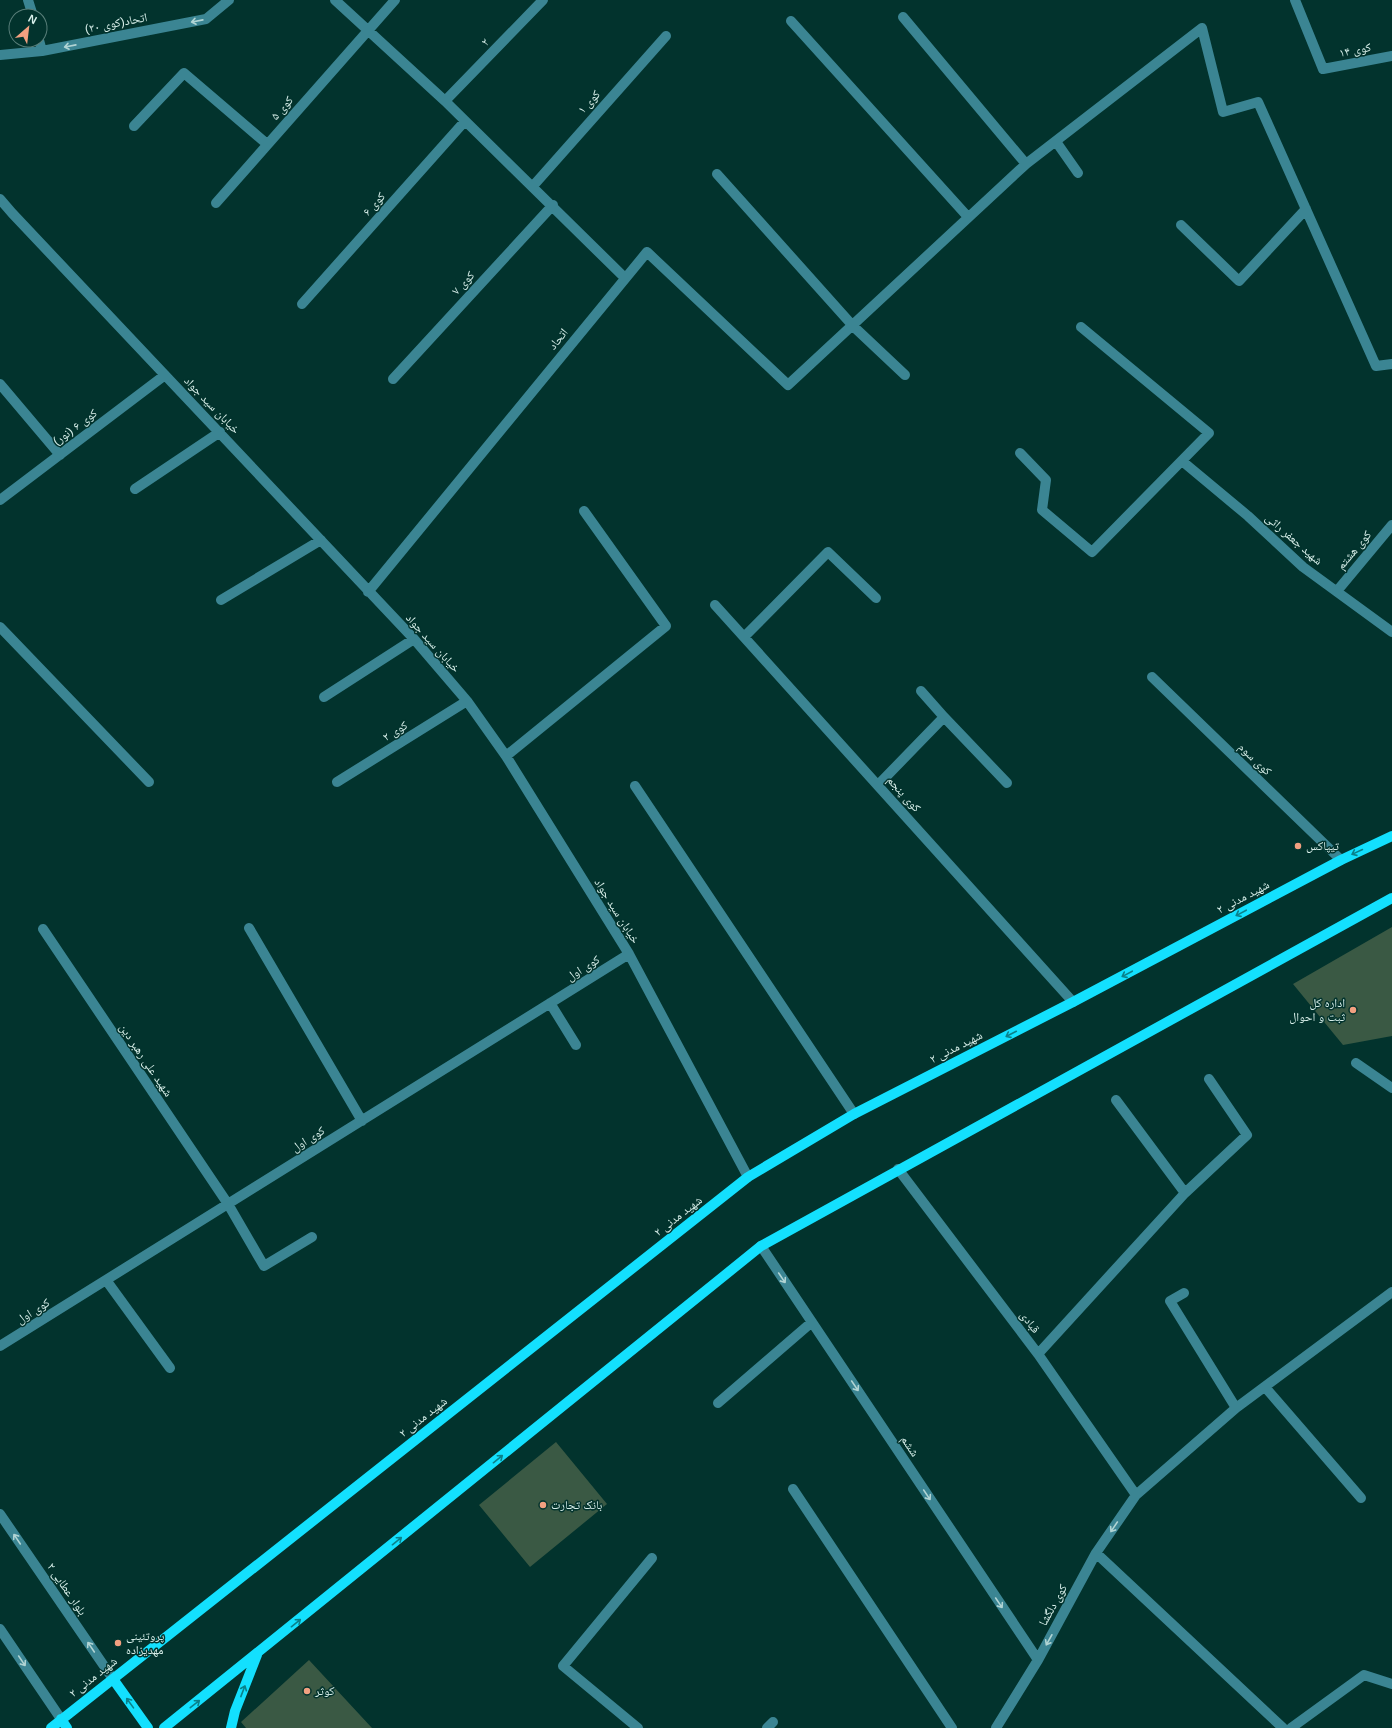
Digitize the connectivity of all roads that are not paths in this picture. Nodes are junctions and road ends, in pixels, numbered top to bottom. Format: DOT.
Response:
graph roads {
  1 [pos="229,0"];
  2 [pos="335,0"];
  3 [pos="395,0"];
  4 [pos="543,0"];
  5 [pos="1295,0"];
  6 [pos="903,17"];
  7 [pos="791,21"];
  8 [pos="367,30"];
  9 [pos="666,36"];
  10 [pos="41,48"];
  11 [pos="42,51"];
  12 [pos="0,55"];
  13 [pos="1392,56"];
  14 [pos="445,101"];
  15 [pos="465,121"];
  16 [pos="134,126"];
  17 [pos="1057,143"];
  18 [pos="267,144"];
  19 [pos="1026,164"];
  20 [pos="1078,173"];
  21 [pos="717,174"];
  22 [pos="532,186"];
  23 [pos="0,199"];
  24 [pos="216,204"];
  25 [pos="552,205"];
  26 [pos="1306,209"];
  27 [pos="968,217"];
  28 [pos="1181,225"];
  29 [pos="625,278"];
  30 [pos="302,304"];
  31 [pos="853,326"];
  32 [pos="1081,327"];
  33 [pos="1392,364"];
  34 [pos="165,375"];
  35 [pos="905,375"];
  36 [pos="393,379"];
  37 [pos="0,384"];
  38 [pos="220,432"];
  39 [pos="1020,453"];
  40 [pos="60,455"];
  41 [pos="1182,461"];
  42 [pos="135,490"];
  43 [pos="0,500"];
  44 [pos="584,511"];
  45 [pos="1392,526"];
  46 [pos="321,540"];
  47 [pos="1337,591"];
  48 [pos="368,592"];
  49 [pos="876,598"];
  50 [pos="221,600"];
  51 [pos="715,605"];
  52 [pos="0,627"];
  53 [pos="1392,632"];
  54 [pos="744,637"];
  55 [pos="414,639"];
  56 [pos="1152,677"];
  57 [pos="921,691"];
  58 [pos="324,697"];
  59 [pos="467,701"];
  60 [pos="944,717"];
  61 [pos="506,756"];
  62 [pos="149,782"];
  63 [pos="337,782"];
  64 [pos="1007,783"];
  65 [pos="878,785"];
  66 [pos="635,786"];
  67 [pos="1392,836"];
  68 [pos="1341,860"];
  69 [pos="1392,898"];
  70 [pos="249,928"];
  71 [pos="44,929"];
  72 [pos="629,954"];
  73 [pos="1073,1002"];
  74 [pos="550,1003"];
  75 [pos="576,1045"];
  76 [pos="1356,1063"];
  77 [pos="1209,1080"];
  78 [pos="1392,1088"];
  79 [pos="1116,1100"];
  80 [pos="854,1114"];
  81 [pos="362,1121"];
  82 [pos="898,1169"];
  83 [pos="748,1177"];
  84 [pos="1185,1193"];
  85 [pos="228,1204"];
  86 [pos="312,1236"];
  87 [pos="761,1246"];
  88 [pos="106,1280"];
  89 [pos="1392,1292"];
  90 [pos="1184,1293"];
  91 [pos="812,1322"];
  92 [pos="0,1346"];
  93 [pos="1038,1354"];
  94 [pos="170,1368"];
  95 [pos="1265,1387"];
  96 [pos="718,1403"];
  97 [pos="1236,1408"];
  98 [pos="793,1489"];
  99 [pos="1136,1495"];
  100 [pos="1361,1498"];
  101 [pos="0,1514"];
  102 [pos="1096,1553"];
  103 [pos="652,1558"];
  104 [pos="0,1629"];
  105 [pos="257,1655"];
  106 [pos="1038,1660"];
  107 [pos="112,1679"];
  108 [pos="1392,1684"];
  109 [pos="64,1724"];
  110 [pos="51,1728"];
  111 [pos="148,1728"];
  112 [pos="164,1728"];
  113 [pos="231,1728"];
  114 [pos="638,1728"];
  115 [pos="952,1728"];
  116 [pos="997,1728"];
  117 [pos="1283,1728"];
  118 [pos="1291,1728"];
  1 -- 11 [label="street, اتحاد(کوی ۲۰), one-way"];
  2 -- 8 [label="street"];
  3 -- 8 [label="street, کوی ۵"];
  4 -- 14 [label="street, ۲"];
  5 -- 13 [label="street, کوی ۱۴"];
  6 -- 19 [label="street"];
  7 -- 27 [label="street"];
  8 -- 14 [label="street"];
  8 -- 18 [label="street, کوی ۵"];
  9 -- 22 [label="street, کوی ۱"];
  10 -- 11 [label="street"];
  11 -- 12 [label="street, اتحاد(کوی ۲۰)"];
  14 -- 15 [label="street"];
  15 -- 22 [label="street"];
  15 -- 30 [label="street, کوی ۶"];
  16 -- 18 [label="street"];
  17 -- 19 [label="street"];
  17 -- 20 [label="street"];
  17 -- 26 [label="street"];
  18 -- 24 [label="street, کوی ۵"];
  19 -- 27 [label="street"];
  21 -- 31 [label="street"];
  22 -- 25 [label="street"];
  23 -- 34 [label="street, خیابان سید جواد"];
  25 -- 29 [label="street"];
  25 -- 36 [label="street, کوی ۷"];
  26 -- 28 [label="street"];
  26 -- 33 [label="street"];
  27 -- 31 [label="street"];
  29 -- 31 [label="street, اتحاد"];
  29 -- 48 [label="street, اتحاد"];
  31 -- 35 [label="street"];
  32 -- 41 [label="street"];
  34 -- 38 [label="street, خیابان سید جواد"];
  34 -- 40 [label="street, کوی ۶ (نور)"];
  37 -- 40 [label="street"];
  38 -- 42 [label="street"];
  38 -- 46 [label="street, خیابان سید جواد"];
  39 -- 41 [label="street"];
  40 -- 43 [label="street, کوی ۶ (نور)"];
  41 -- 47 [label="street, شهید جعفر راثی"];
  44 -- 61 [label="street"];
  45 -- 47 [label="street, کوی هشتم"];
  46 -- 48 [label="street, خیابان سید جواد"];
  46 -- 50 [label="street"];
  47 -- 53 [label="street, شهید جعفر راثی"];
  48 -- 55 [label="street, خیابان سید جواد"];
  49 -- 54 [label="street"];
  51 -- 54 [label="street, کوی پنجم"];
  52 -- 62 [label="street"];
  54 -- 65 [label="street, کوی پنجم"];
  55 -- 58 [label="street"];
  55 -- 59 [label="street, خیابان سید جواد"];
  56 -- 68 [label="street, کوی سوم"];
  57 -- 60 [label="street"];
  59 -- 61 [label="street, خیابان سید جواد"];
  59 -- 63 [label="street, کوی ۲"];
  60 -- 64 [label="street"];
  60 -- 65 [label="street"];
  61 -- 72 [label="street, خیابان سید جواد"];
  65 -- 73 [label="street, کوی پنجم"];
  66 -- 80 [label="street"];
  67 -- 68 [label="main road, شهید مدنی ۲, one-way"];
  68 -- 73 [label="main road, شهید مدنی ۲, one-way"];
  69 -- 82 [label="main road"];
  70 -- 81 [label="street"];
  71 -- 85 [label="street, شهید علی رهبر دین"];
  72 -- 74 [label="street, کوی اول"];
  72 -- 83 [label="street, خیابان سید جواد"];
  73 -- 80 [label="main road, شهید مدنی ۲, one-way"];
  74 -- 75 [label="street"];
  74 -- 81 [label="street, کوی اول"];
  76 -- 78 [label="street"];
  77 -- 84 [label="street"];
  79 -- 84 [label="street"];
  80 -- 83 [label="main road, شهید مدنی ۲"];
  81 -- 85 [label="street, کوی اول"];
  82 -- 87 [label="main road"];
  82 -- 93 [label="street, قبادی"];
  83 -- 107 [label="main road, شهید مدنی ۲"];
  84 -- 93 [label="street"];
  85 -- 86 [label="street, شهید علی رهبر دین"];
  85 -- 88 [label="street, کوی اول"];
  87 -- 91 [label="street, ششم, one-way"];
  105 -- 87 [label="main road, one-way"];
  88 -- 92 [label="street, کوی اول"];
  88 -- 94 [label="street"];
  89 -- 95 [label="street, کوی دلگشا"];
  90 -- 97 [label="street"];
  91 -- 96 [label="street"];
  91 -- 106 [label="street, ششم, one-way"];
  93 -- 99 [label="street, قبادی"];
  95 -- 97 [label="street, کوی دلگشا"];
  95 -- 100 [label="street"];
  97 -- 99 [label="street, کوی دلگشا"];
  98 -- 115 [label="street"];
  99 -- 102 [label="street, کوی دلگشا, one-way"];
  107 -- 101 [label="street, بلوار عطایی ۲, one-way"];
  102 -- 106 [label="street, کوی دلگشا, one-way"];
  102 -- 117 [label="street"];
  103 -- 114 [label="street"];
  104 -- 109 [label="street, one-way"];
  112 -- 105 [label="main road, one-way"];
  113 -- 105 [label="main road, one-way"];
  106 -- 116 [label="street, کوی دلگشا"];
  107 -- 109 [label="main road, شهید مدنی ۲"];
  111 -- 107 [label="main road, one-way"];
  108 -- 118 [label="street"];
  109 -- 110 [label="main road, شهید مدنی ۲"];
}
